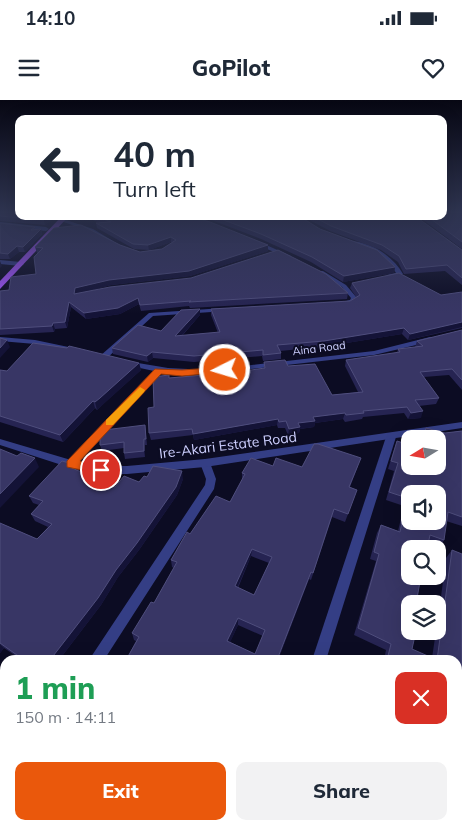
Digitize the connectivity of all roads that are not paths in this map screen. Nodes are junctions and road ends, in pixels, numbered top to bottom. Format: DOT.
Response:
graph roads {
  1 [pos="29,246"];
  2 [pos="37,246"];
  3 [pos="266,246"];
  4 [pos="363,246"];
  5 [pos="278,251"];
  6 [pos="269,254"];
  7 [pos="293,258"];
  8 [pos="0,262"];
  9 [pos="12,263"];
  10 [pos="21,264"];
  11 [pos="316,270"];
  12 [pos="0,275"];
  13 [pos="384,277"];
  14 [pos="352,284"];
  15 [pos="0,286"];
  16 [pos="344,286"];
  17 [pos="340,303"];
  18 [pos="230,310"];
  19 [pos="437,337"];
  20 [pos="0,339"];
  21 [pos="95,354"];
  22 [pos="113,359"];
  23 [pos="122,361"];
  24 [pos="158,371"];
  25 [pos="462,425"];
  26 [pos="391,437"];
  27 [pos="0,442"];
  28 [pos="205,463"];
  29 [pos="71,464"];
  30 [pos="99,655"];
  31 [pos="321,655"];
  1 -- 9 [label="main road"];
  2 -- 10 [label="main road"];
  3 -- 5 [label="street"];
  4 -- 13 [label="street"];
  5 -- 6 [label="street"];
  5 -- 7 [label="street"];
  8 -- 9 [label="street"];
  9 -- 10 [label="street"];
  9 -- 12 [label="main road"];
  10 -- 15 [label="main road"];
  11 -- 16 [label="street"];
  14 -- 16 [label="street"];
  16 -- 17 [label="street"];
  18 -- 21 [label="street"];
  19 -- 24 [label="street, Aina Road"];
  20 -- 21 [label="street"];
  21 -- 22 [label="street"];
  23 -- 24 [label="street, Aina Road"];
  24 -- 29 [label="street"];
  25 -- 26 [label="street, Ire-Akari Estate Road"];
  26 -- 28 [label="street, Ire-Akari Estate Road"];
  26 -- 31 [label="street"];
  27 -- 29 [label="street, Ire-Akari Estate Road"];
  28 -- 29 [label="street, Ire-Akari Estate Road"];
  28 -- 30 [label="street"];
}
